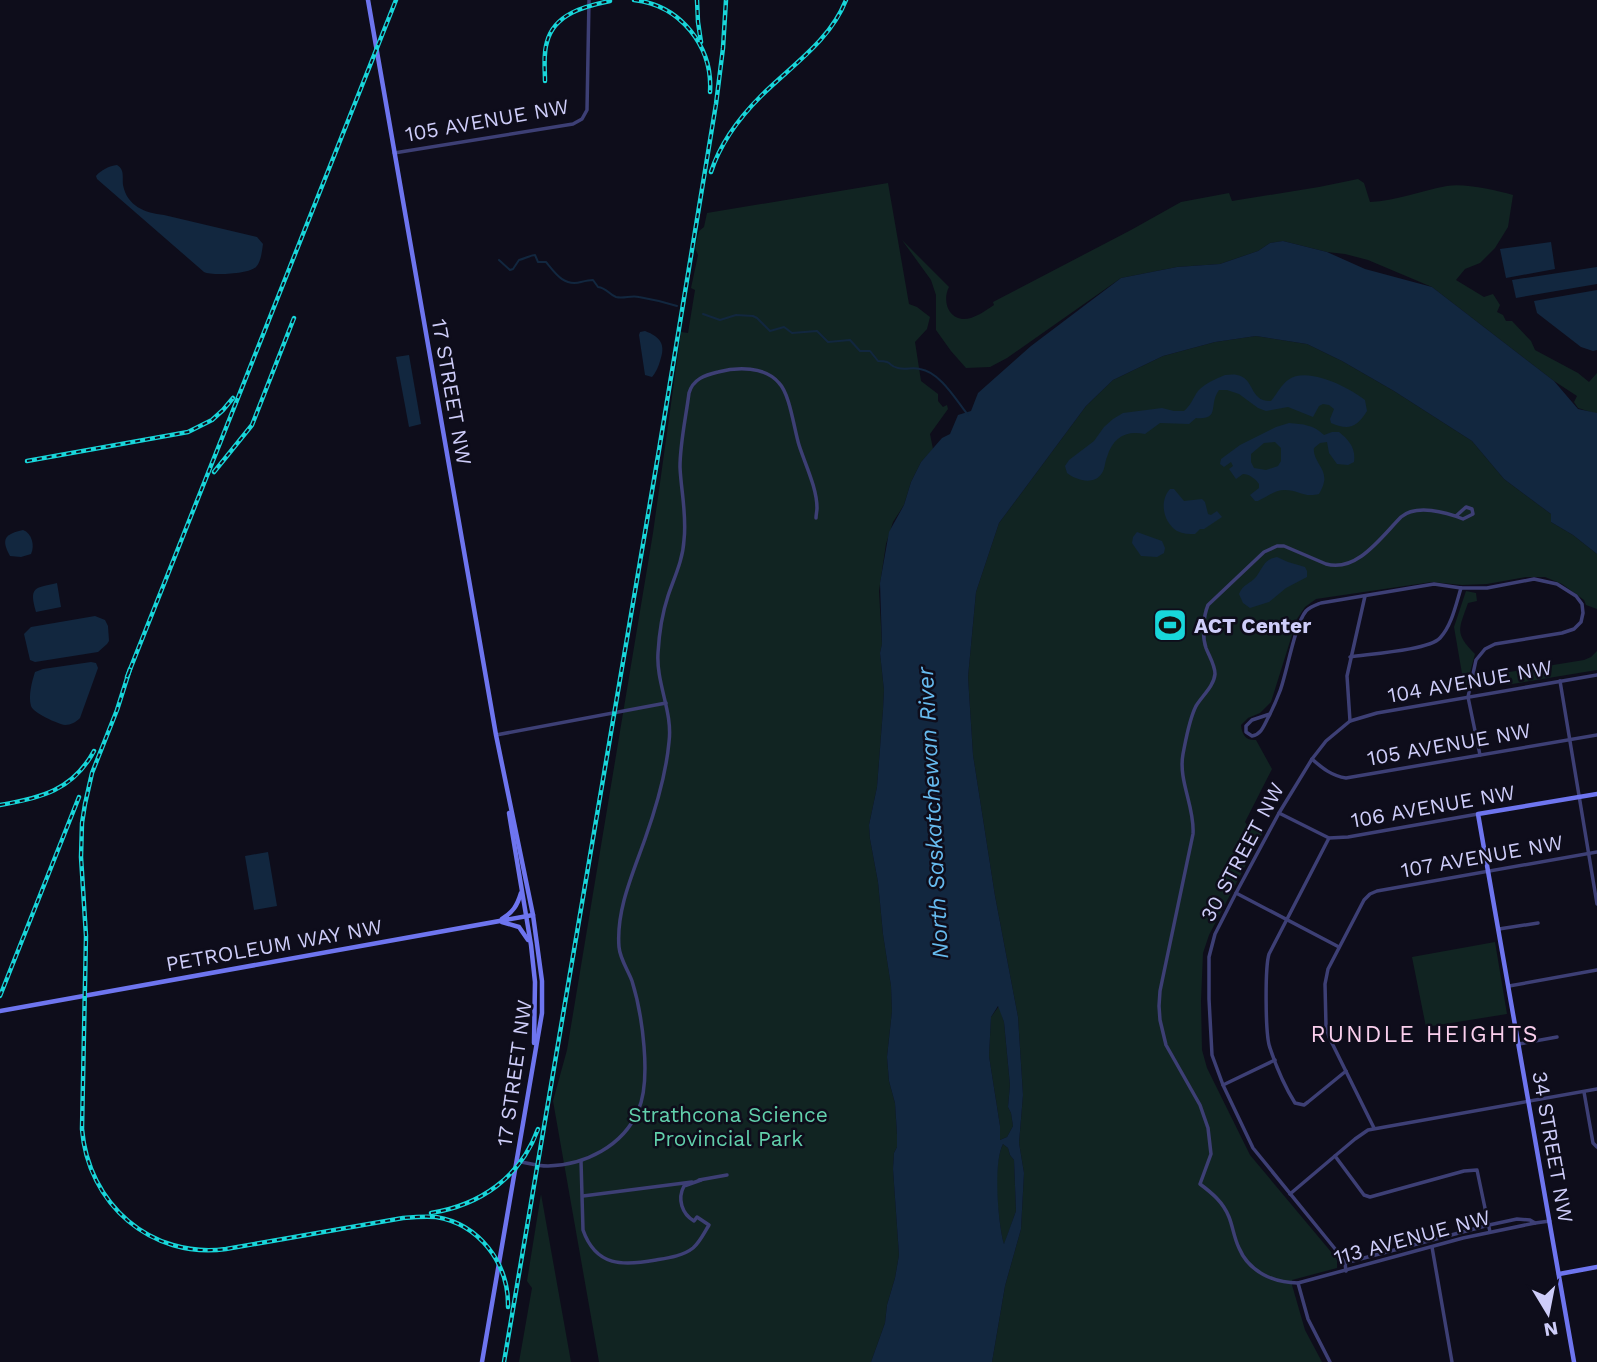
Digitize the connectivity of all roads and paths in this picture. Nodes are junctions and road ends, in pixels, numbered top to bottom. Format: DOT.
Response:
graph roads {
  1 [pos="368,0"];
  2 [pos="589,0"];
  3 [pos="394,153"];
  4 [pos="1456,516"];
  5 [pos="816,519"];
  6 [pos="1461,588"];
  7 [pos="1365,595"];
  8 [pos="1350,657"];
  9 [pos="1597,675"];
  10 [pos="1560,681"];
  11 [pos="1468,697"];
  12 [pos="666,703"];
  13 [pos="1270,714"];
  14 [pos="1350,721"];
  15 [pos="1597,734"];
  16 [pos="496,735"];
  17 [pos="1570,740"];
  18 [pos="1480,755"];
  19 [pos="1312,759"];
  20 [pos="506,789"];
  21 [pos="1597,794"];
  22 [pos="1578,797"];
  23 [pos="1279,813"];
  24 [pos="1478,814"];
  25 [pos="1329,838"];
  26 [pos="1597,852"];
  27 [pos="1588,854"];
  28 [pos="1489,872"];
  29 [pos="521,890"];
  30 [pos="1236,893"];
  31 [pos="1597,904"];
  32 [pos="533,915"];
  33 [pos="526,917"];
  34 [pos="1288,920"];
  35 [pos="498,921"];
  36 [pos="1538,922"];
  37 [pos="1499,929"];
  38 [pos="531,945"];
  39 [pos="1339,947"];
  40 [pos="1597,970"];
  41 [pos="1509,986"];
  42 [pos="0,1011"];
  43 [pos="1558,1037"];
  44 [pos="1519,1044"];
  45 [pos="1275,1060"];
  46 [pos="533,1065"];
  47 [pos="1346,1071"];
  48 [pos="1223,1085"];
  49 [pos="1597,1089"];
  50 [pos="1584,1091"];
  51 [pos="1529,1102"];
  52 [pos="1374,1128"];
  53 [pos="1596,1147"];
  54 [pos="1335,1156"];
  55 [pos="517,1161"];
  56 [pos="581,1161"];
  57 [pos="727,1175"];
  58 [pos="701,1180"];
  59 [pos="1290,1194"];
  60 [pos="583,1196"];
  61 [pos="1550,1221"];
  62 [pos="1535,1223"];
  63 [pos="1489,1225"];
  64 [pos="1490,1232"];
  65 [pos="1432,1247"];
  66 [pos="1345,1264"];
  67 [pos="1597,1267"];
  68 [pos="1346,1271"];
  69 [pos="1559,1274"];
  70 [pos="1298,1283"];
  71 [pos="482,1362"];
  72 [pos="1330,1362"];
  73 [pos="1452,1362"];
  74 [pos="1574,1362"];
  1 -- 3 [label="main road, 17 STREET NW"];
  2 -- 3 [label="street, 105 AVENUE NW"];
  3 -- 16 [label="main road, 17 STREET NW"];
  4 -- 4 [label="street"];
  4 -- 70 [label="street"];
  5 -- 12 [label="street"];
  6 -- 7 [label="street"];
  6 -- 8 [label="street"];
  6 -- 11 [label="street"];
  7 -- 8 [label="street"];
  7 -- 13 [label="street"];
  8 -- 14 [label="street"];
  9 -- 10 [label="street, 104 AVENUE NW"];
  10 -- 11 [label="street, 104 AVENUE NW"];
  10 -- 17 [label="street"];
  11 -- 14 [label="street, 104 AVENUE NW"];
  11 -- 18 [label="street"];
  12 -- 16 [label="street"];
  12 -- 56 [label="street"];
  13 -- 13 [label="street"];
  14 -- 19 [label="street, 30 STREET NW"];
  15 -- 17 [label="street, 105 AVENUE NW"];
  16 -- 20 [label="main road, 17 STREET NW"];
  17 -- 18 [label="street, 105 AVENUE NW"];
  17 -- 22 [label="street"];
  18 -- 19 [label="street, 105 AVENUE NW"];
  19 -- 23 [label="street, 30 STREET NW"];
  20 -- 29 [label="main road, 17 STREET NW"];
  20 -- 32 [label="main road, 17 STREET NW"];
  21 -- 22 [label="main road, 106 AVENUE NW"];
  22 -- 24 [label="main road, 106 AVENUE NW"];
  22 -- 27 [label="street"];
  23 -- 25 [label="street, 106 AVENUE NW"];
  23 -- 30 [label="street, 30 STREET NW"];
  24 -- 25 [label="street, 106 AVENUE NW"];
  24 -- 28 [label="main road, 34 STREET NW"];
  25 -- 34 [label="street"];
  26 -- 27 [label="street, 107 AVENUE NW"];
  27 -- 28 [label="street, 107 AVENUE NW"];
  27 -- 31 [label="street"];
  28 -- 37 [label="main road, 34 STREET NW"];
  28 -- 39 [label="street, 107 AVENUE NW"];
  29 -- 33 [label="main road, 17 STREET NW"];
  29 -- 35 [label="main road"];
  30 -- 34 [label="street"];
  30 -- 48 [label="street, 30 STREET NW"];
  32 -- 33 [label="main road, PETROLEUM WAY NW"];
  32 -- 46 [label="main road, 17 STREET NW"];
  33 -- 35 [label="main road, PETROLEUM WAY NW"];
  33 -- 38 [label="main road"];
  34 -- 39 [label="street"];
  34 -- 45 [label="street"];
  35 -- 38 [label="main road"];
  35 -- 42 [label="main road, PETROLEUM WAY NW"];
  36 -- 37 [label="street"];
  37 -- 41 [label="main road, 34 STREET NW"];
  38 -- 46 [label="main road"];
  39 -- 47 [label="street"];
  40 -- 41 [label="street"];
  41 -- 44 [label="main road, 34 STREET NW"];
  43 -- 44 [label="street"];
  44 -- 51 [label="main road, 34 STREET NW"];
  45 -- 47 [label="street"];
  45 -- 48 [label="street"];
  46 -- 55 [label="main road, 17 STREET NW"];
  47 -- 52 [label="street"];
  48 -- 59 [label="street, 30 STREET NW"];
  49 -- 50 [label="street"];
  50 -- 51 [label="street"];
  50 -- 53 [label="street"];
  51 -- 52 [label="street"];
  51 -- 61 [label="main road, 34 STREET NW"];
  52 -- 54 [label="street"];
  54 -- 59 [label="street"];
  54 -- 63 [label="street"];
  55 -- 56 [label="street"];
  55 -- 71 [label="main road, 17 STREET NW"];
  56 -- 60 [label="street"];
  57 -- 58 [label="street"];
  58 -- 60 [label="street"];
  58 -- 60 [label="street"];
  59 -- 66 [label="street, 30 STREET NW"];
  61 -- 62 [label="street, 113 AVENUE NW"];
  61 -- 69 [label="main road, 34 STREET NW"];
  62 -- 63 [label="street, 113 AVENUE NW"];
  62 -- 64 [label="street, 113 AVENUE NW"];
  63 -- 64 [label="street"];
  63 -- 66 [label="street, 113 AVENUE NW"];
  64 -- 65 [label="street, 113 AVENUE NW"];
  65 -- 68 [label="street, 113 AVENUE NW"];
  65 -- 73 [label="street"];
  66 -- 68 [label="street, 30 STREET NW"];
  67 -- 69 [label="main road"];
  68 -- 70 [label="street, 113 AVENUE NW"];
  69 -- 74 [label="main road, 34 STREET NW"];
  70 -- 72 [label="street"];
}
